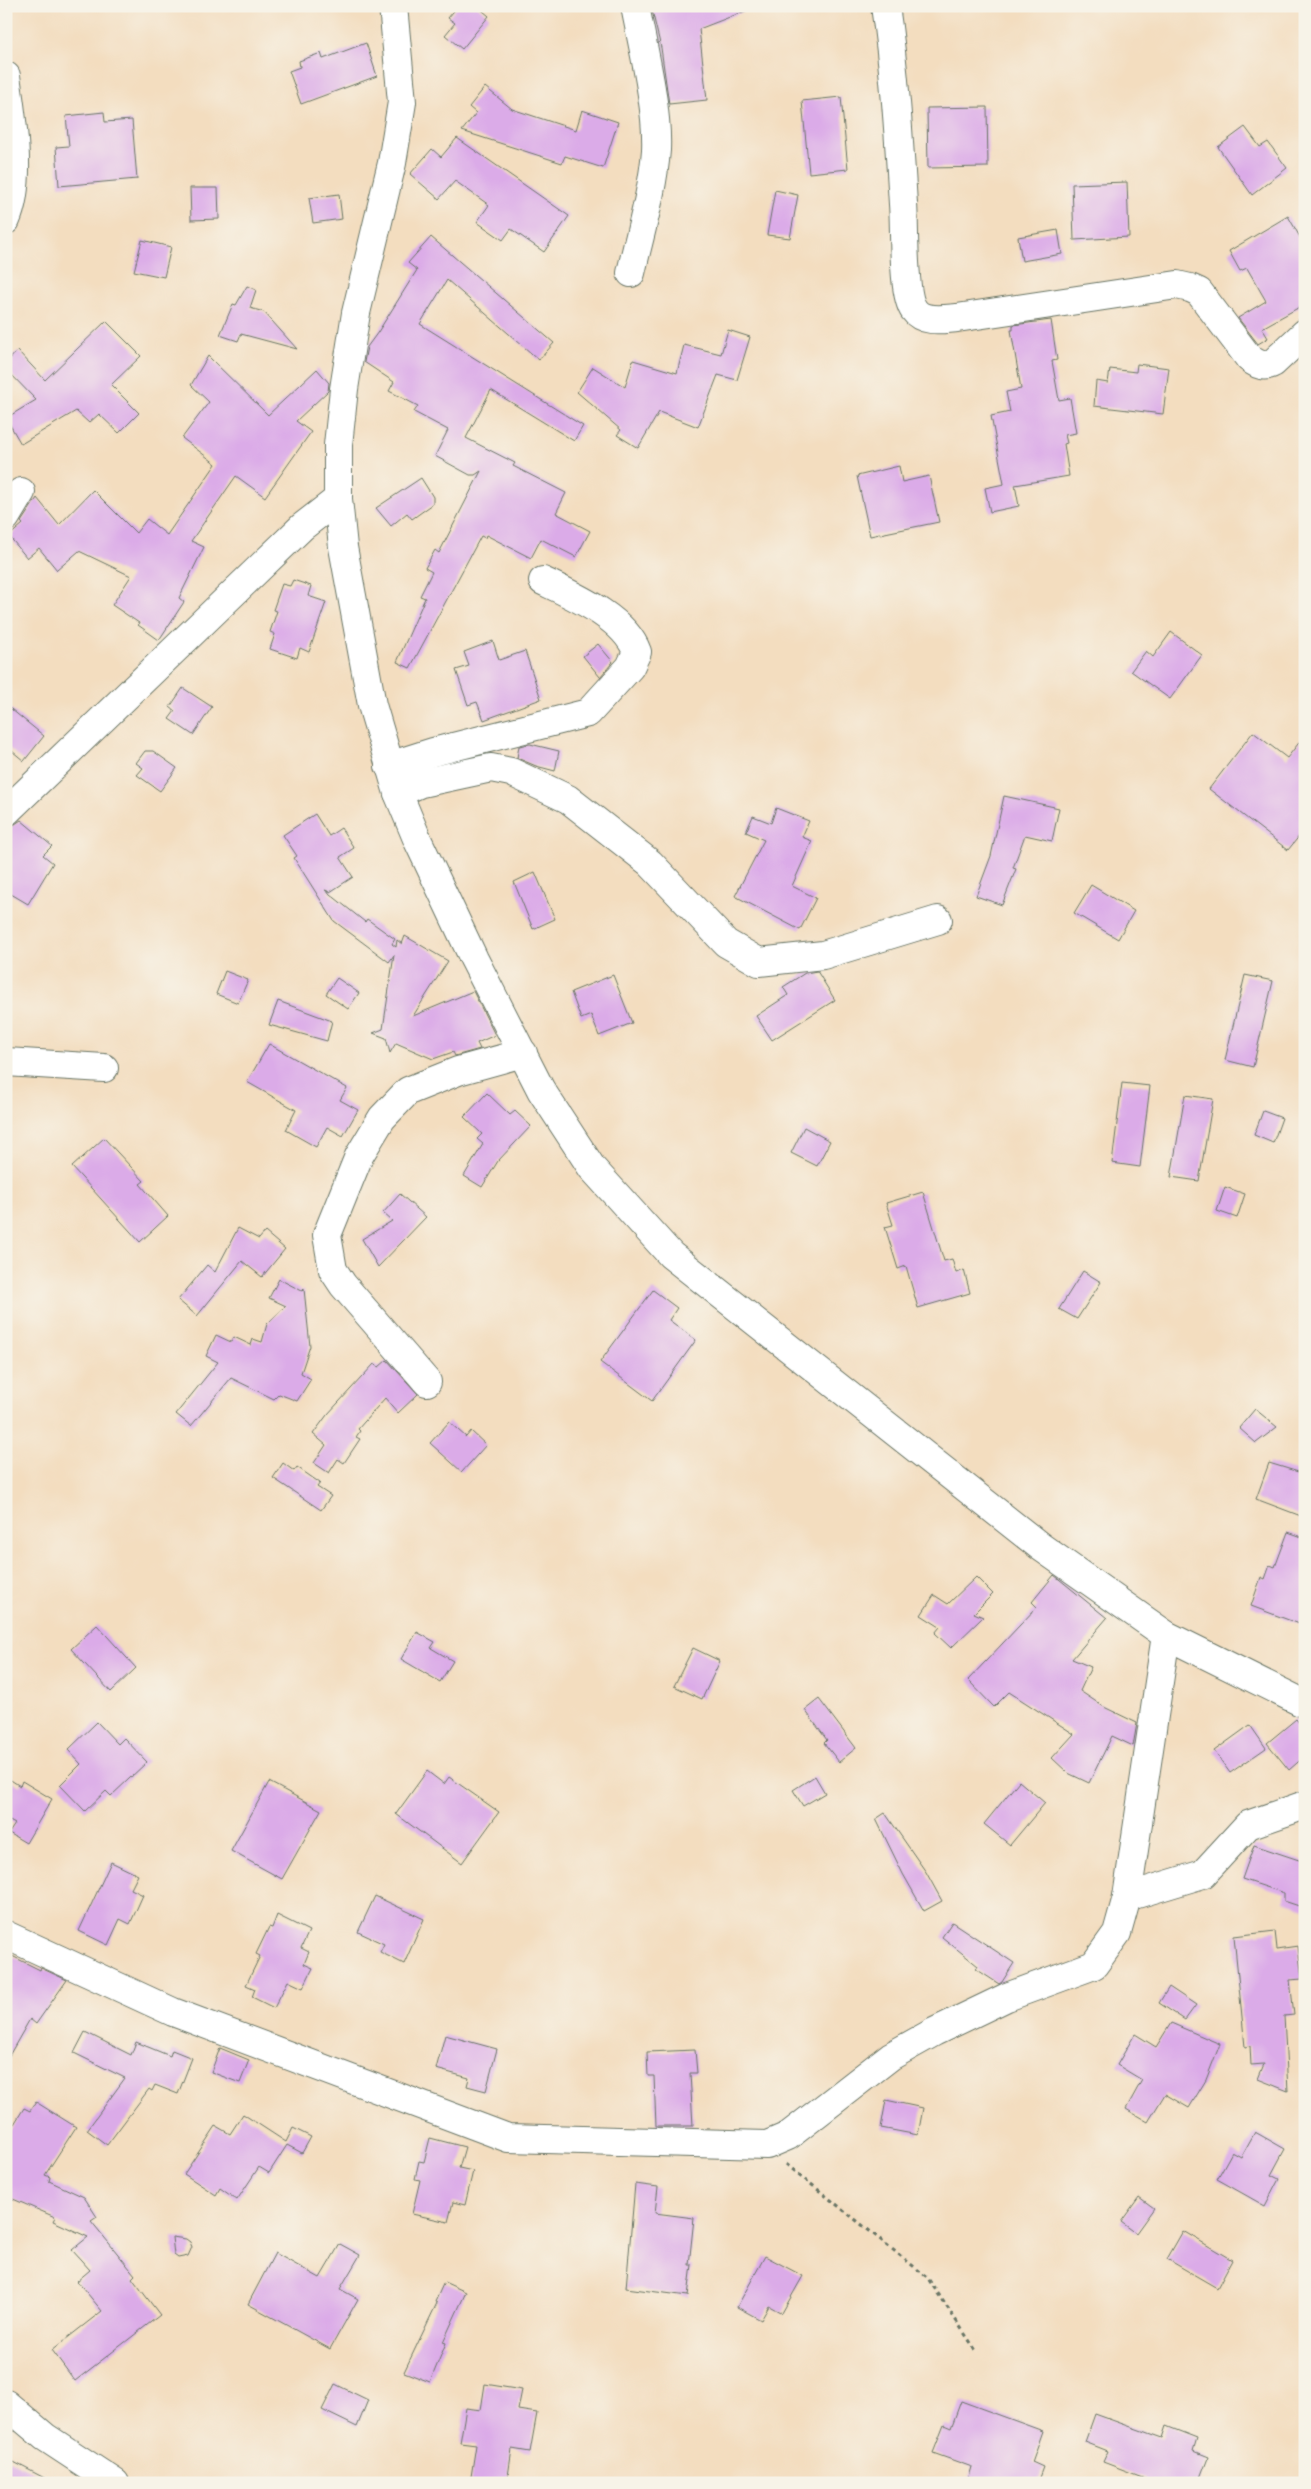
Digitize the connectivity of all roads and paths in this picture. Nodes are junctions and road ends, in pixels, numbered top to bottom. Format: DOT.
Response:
graph roads {
  1 [pos="393,6"];
  2 [pos="635,6"];
  3 [pos="885,6"];
  4 [pos="6,76"];
  5 [pos="6,220"];
  6 [pos="631,273"];
  7 [pos="1305,333"];
  8 [pos="21,492"];
  9 [pos="338,500"];
  10 [pos="6,517"];
  11 [pos="543,581"];
  12 [pos="389,766"];
  13 [pos="398,793"];
  14 [pos="6,812"];
  15 [pos="938,920"];
  16 [pos="522,1053"];
  17 [pos="6,1062"];
  18 [pos="104,1068"];
  19 [pos="427,1382"];
  20 [pos="1166,1635"];
  21 [pos="1305,1704"];
  22 [pos="1305,1805"];
  23 [pos="1127,1898"];
  24 [pos="6,1935"];
  25 [pos="767,2145"];
  26 [pos="977,2352"];
  27 [pos="6,2404"];
  28 [pos="115,2483"];
  1 -- 9 [label="street"];
  2 -- 6 [label="street"];
  3 -- 7 [label="street"];
  4 -- 5 [label="street"];
  8 -- 10 [label="street"];
  9 -- 12 [label="street"];
  9 -- 14 [label="street"];
  11 -- 12 [label="street"];
  12 -- 13 [label="street"];
  13 -- 15 [label="street"];
  13 -- 16 [label="street"];
  16 -- 19 [label="street"];
  16 -- 20 [label="street"];
  17 -- 18 [label="street"];
  20 -- 21 [label="street"];
  20 -- 23 [label="street"];
  22 -- 23 [label="street"];
  23 -- 25 [label="street"];
  24 -- 25 [label="street"];
  25 -- 26 [label="path"];
  27 -- 28 [label="street"];
}
